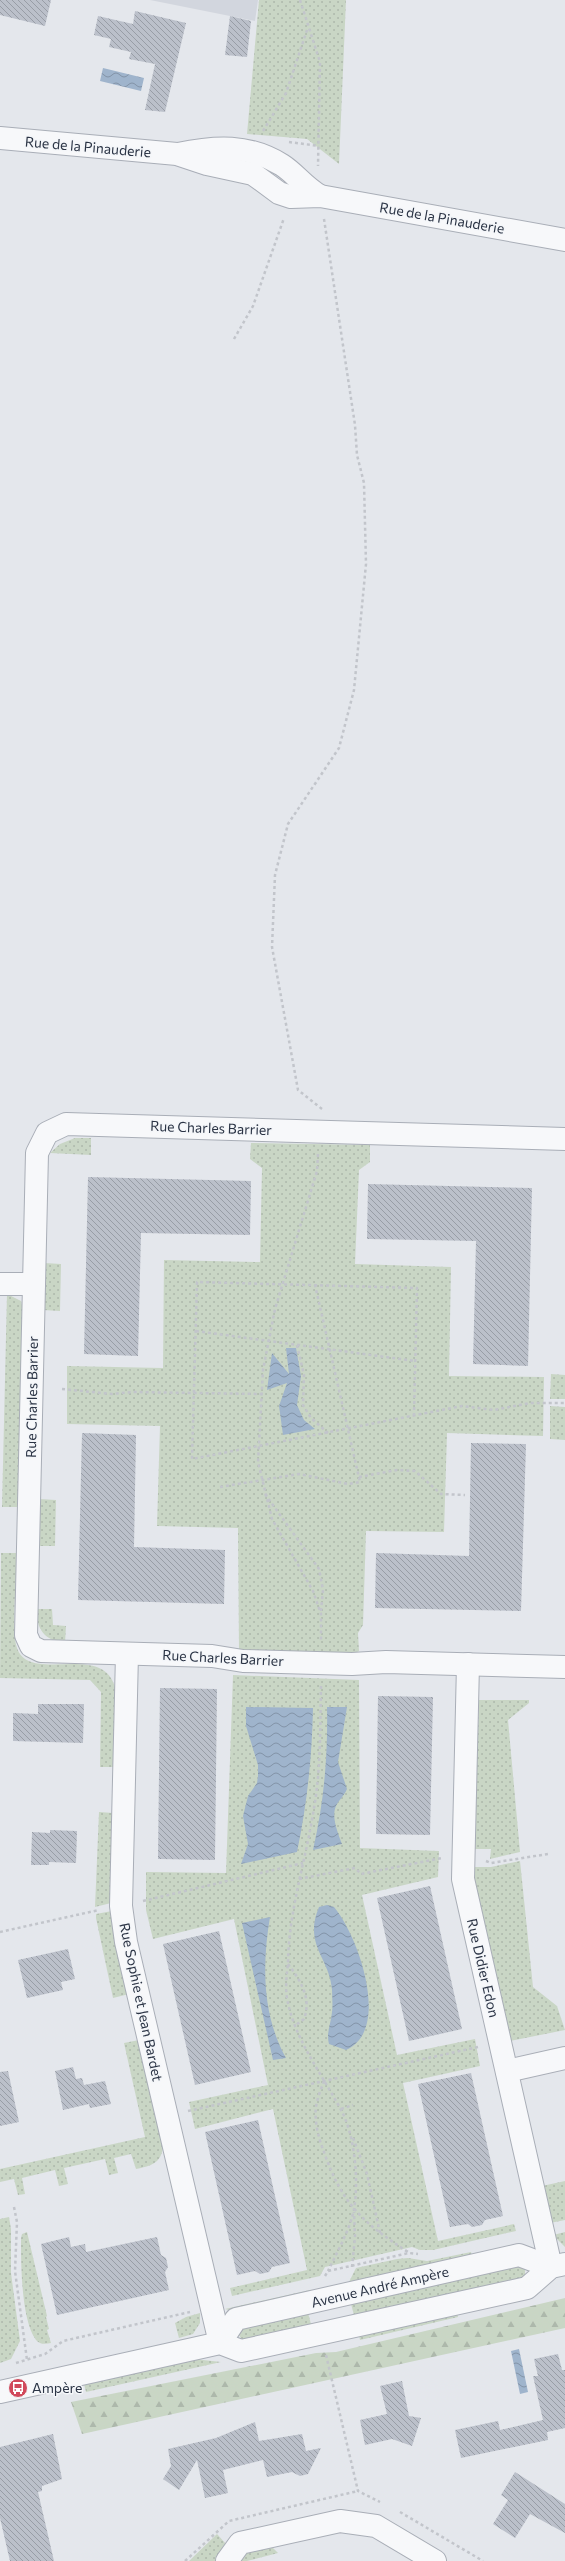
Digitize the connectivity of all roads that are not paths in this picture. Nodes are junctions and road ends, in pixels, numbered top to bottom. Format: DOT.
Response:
graph roads {
  1 [pos="0,138"];
  2 [pos="176,154"];
  3 [pos="320,196"];
  4 [pos="565,240"];
  5 [pos="565,1139"];
  6 [pos="0,1284"];
  7 [pos="34,1284"];
  8 [pos="127,1654"];
  9 [pos="468,1664"];
  10 [pos="565,1667"];
  11 [pos="565,2058"];
  12 [pos="507,2071"];
  13 [pos="558,2265"];
  14 [pos="220,2344"];
  15 [pos="0,2392"];
  16 [pos="227,2561"];
  17 [pos="435,2561"];
  1 -- 2 [label="street, Rue de la Pinauderie"];
  2 -- 3 [label="street, Rue de la Pinauderie"];
  2 -- 3 [label="street, Rue de la Pinauderie"];
  3 -- 4 [label="street, Rue de la Pinauderie"];
  5 -- 7 [label="street, Rue Charles Barrier"];
  6 -- 7 [label="street"];
  7 -- 8 [label="street, Rue Charles Barrier"];
  8 -- 9 [label="street, Rue Charles Barrier"];
  8 -- 14 [label="street, Rue Sophie et Jean Bardet"];
  9 -- 10 [label="street, Rue Charles Barrier"];
  9 -- 12 [label="street, Rue Didier Edon"];
  11 -- 12 [label="street"];
  12 -- 13 [label="street, Rue Didier Edon"];
  13 -- 14 [label="street"];
  13 -- 14 [label="street, Avenue André Ampère"];
  14 -- 15 [label="street"];
  16 -- 17 [label="street"];
}
